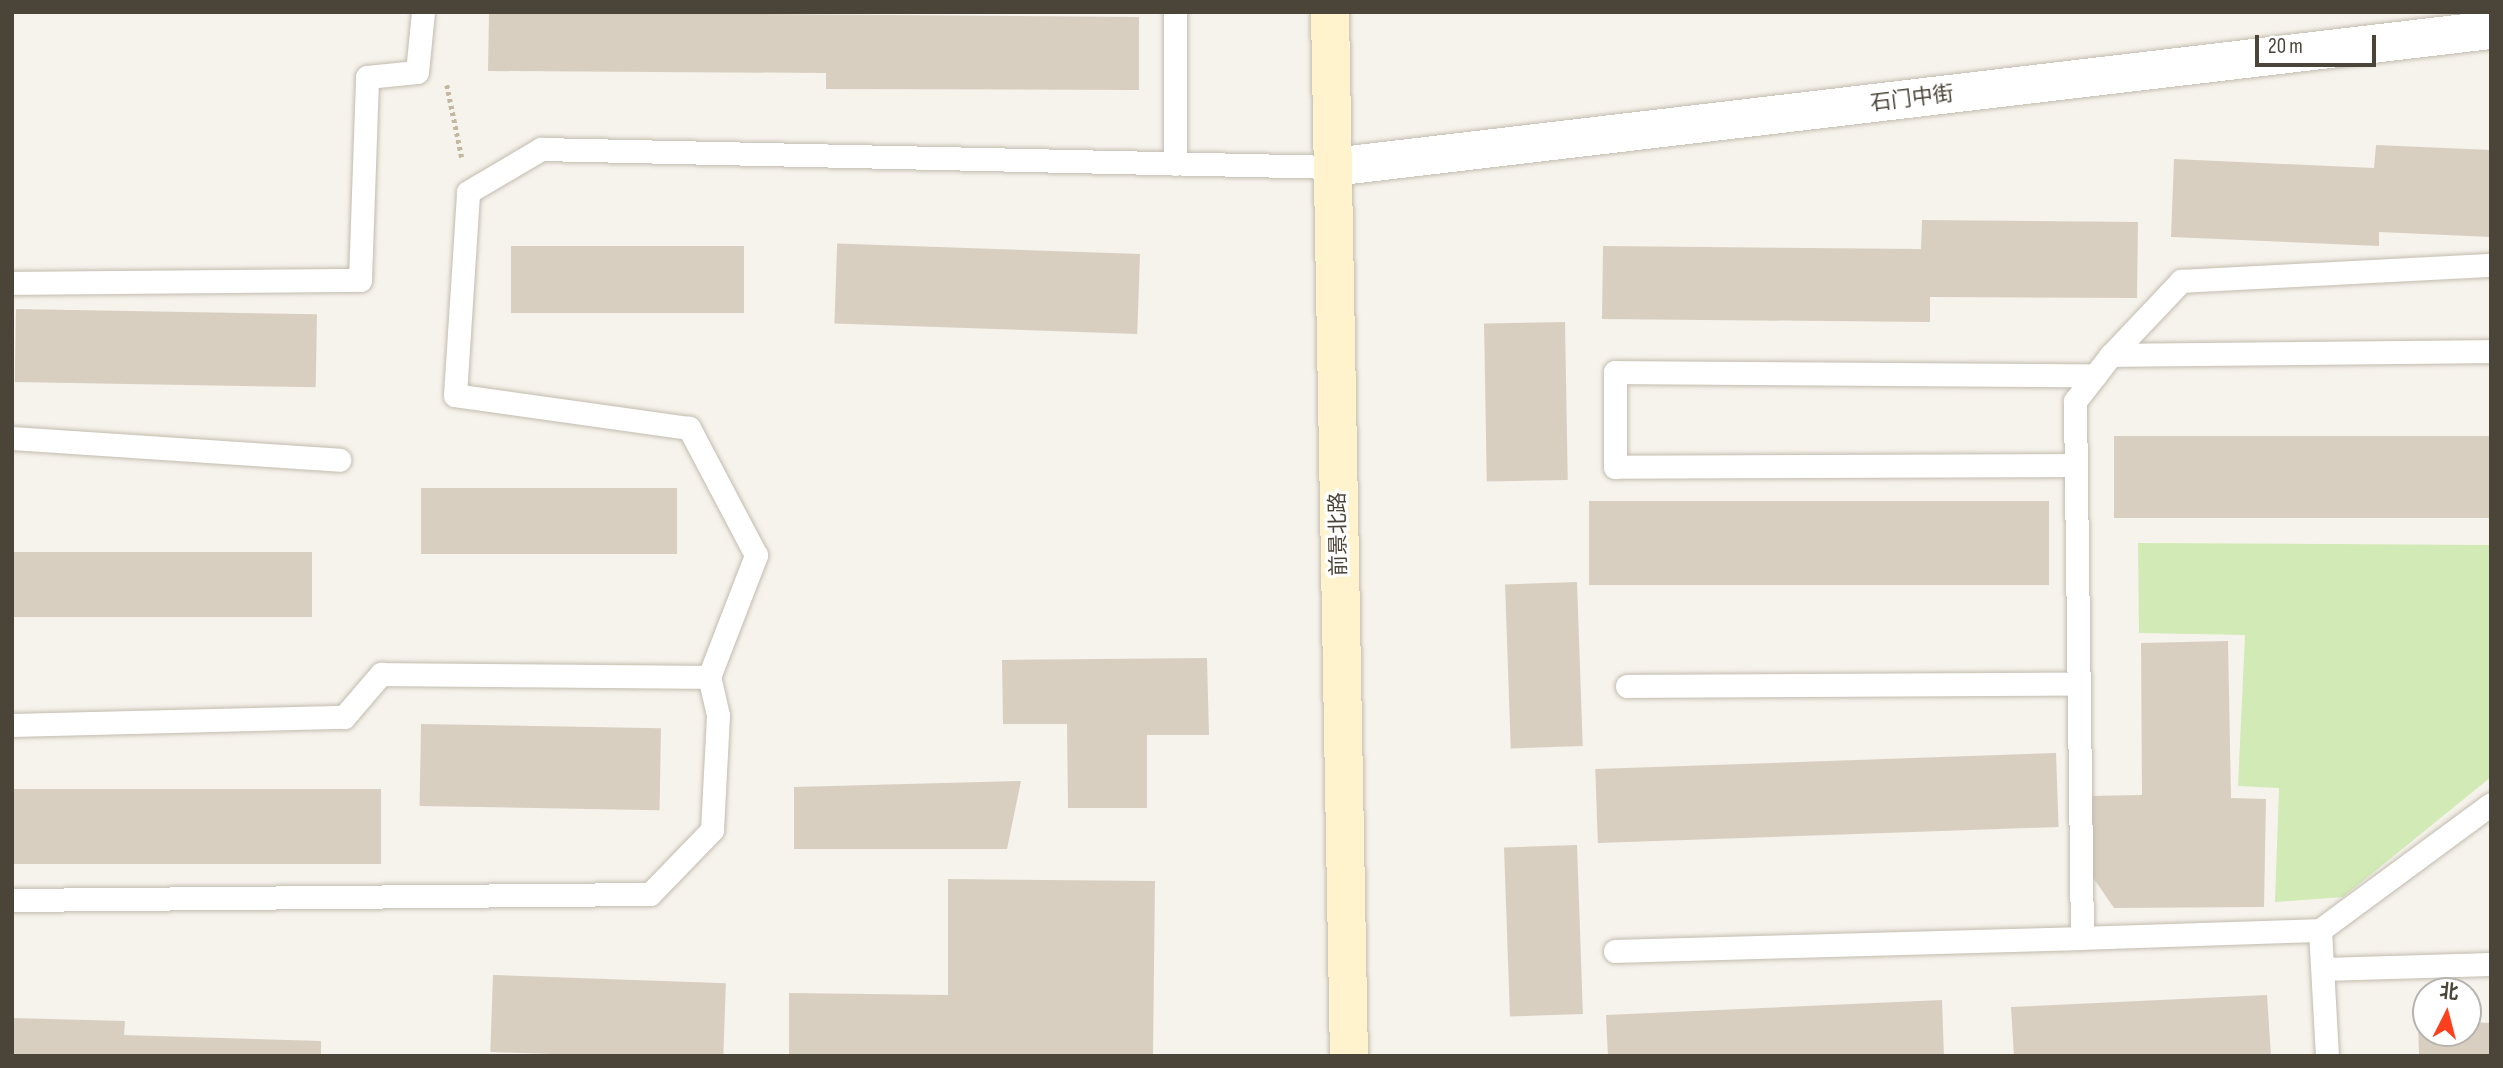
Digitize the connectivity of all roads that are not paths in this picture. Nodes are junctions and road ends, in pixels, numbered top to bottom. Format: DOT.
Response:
graph roads {
  1 [pos="423,12"];
  2 [pos="1175,12"];
  3 [pos="1330,12"];
  4 [pos="2491,30"];
  5 [pos="1175,164"];
  6 [pos="1333,167"];
  7 [pos="2491,265"];
  8 [pos="12,284"];
  9 [pos="2491,351"];
  10 [pos="2111,355"];
  11 [pos="2095,375"];
  12 [pos="12,438"];
  13 [pos="339,460"];
  14 [pos="2075,465"];
  15 [pos="709,677"];
  16 [pos="2078,684"];
  17 [pos="1627,686"];
  18 [pos="12,725"];
  19 [pos="2491,804"];
  20 [pos="12,900"];
  21 [pos="2320,930"];
  22 [pos="2082,938"];
  23 [pos="1615,951"];
  24 [pos="2491,964"];
  25 [pos="2323,969"];
  26 [pos="1349,1056"];
  27 [pos="2327,1056"];
  1 -- 8 [label="lane"];
  2 -- 5 [label="lane"];
  3 -- 6 [label="street, 前景北路"];
  4 -- 6 [label="street, 石门中街"];
  5 -- 6 [label="lane"];
  5 -- 15 [label="lane"];
  6 -- 26 [label="street, 前景北路"];
  7 -- 10 [label="lane"];
  9 -- 10 [label="lane"];
  10 -- 11 [label="lane"];
  11 -- 14 [label="lane"];
  11 -- 14 [label="lane"];
  12 -- 13 [label="lane"];
  14 -- 16 [label="lane"];
  15 -- 18 [label="lane"];
  15 -- 20 [label="lane"];
  16 -- 17 [label="lane"];
  16 -- 22 [label="lane"];
  19 -- 21 [label="lane"];
  21 -- 22 [label="lane"];
  21 -- 25 [label="lane"];
  22 -- 23 [label="lane"];
  24 -- 25 [label="lane"];
  25 -- 27 [label="lane"];
}
